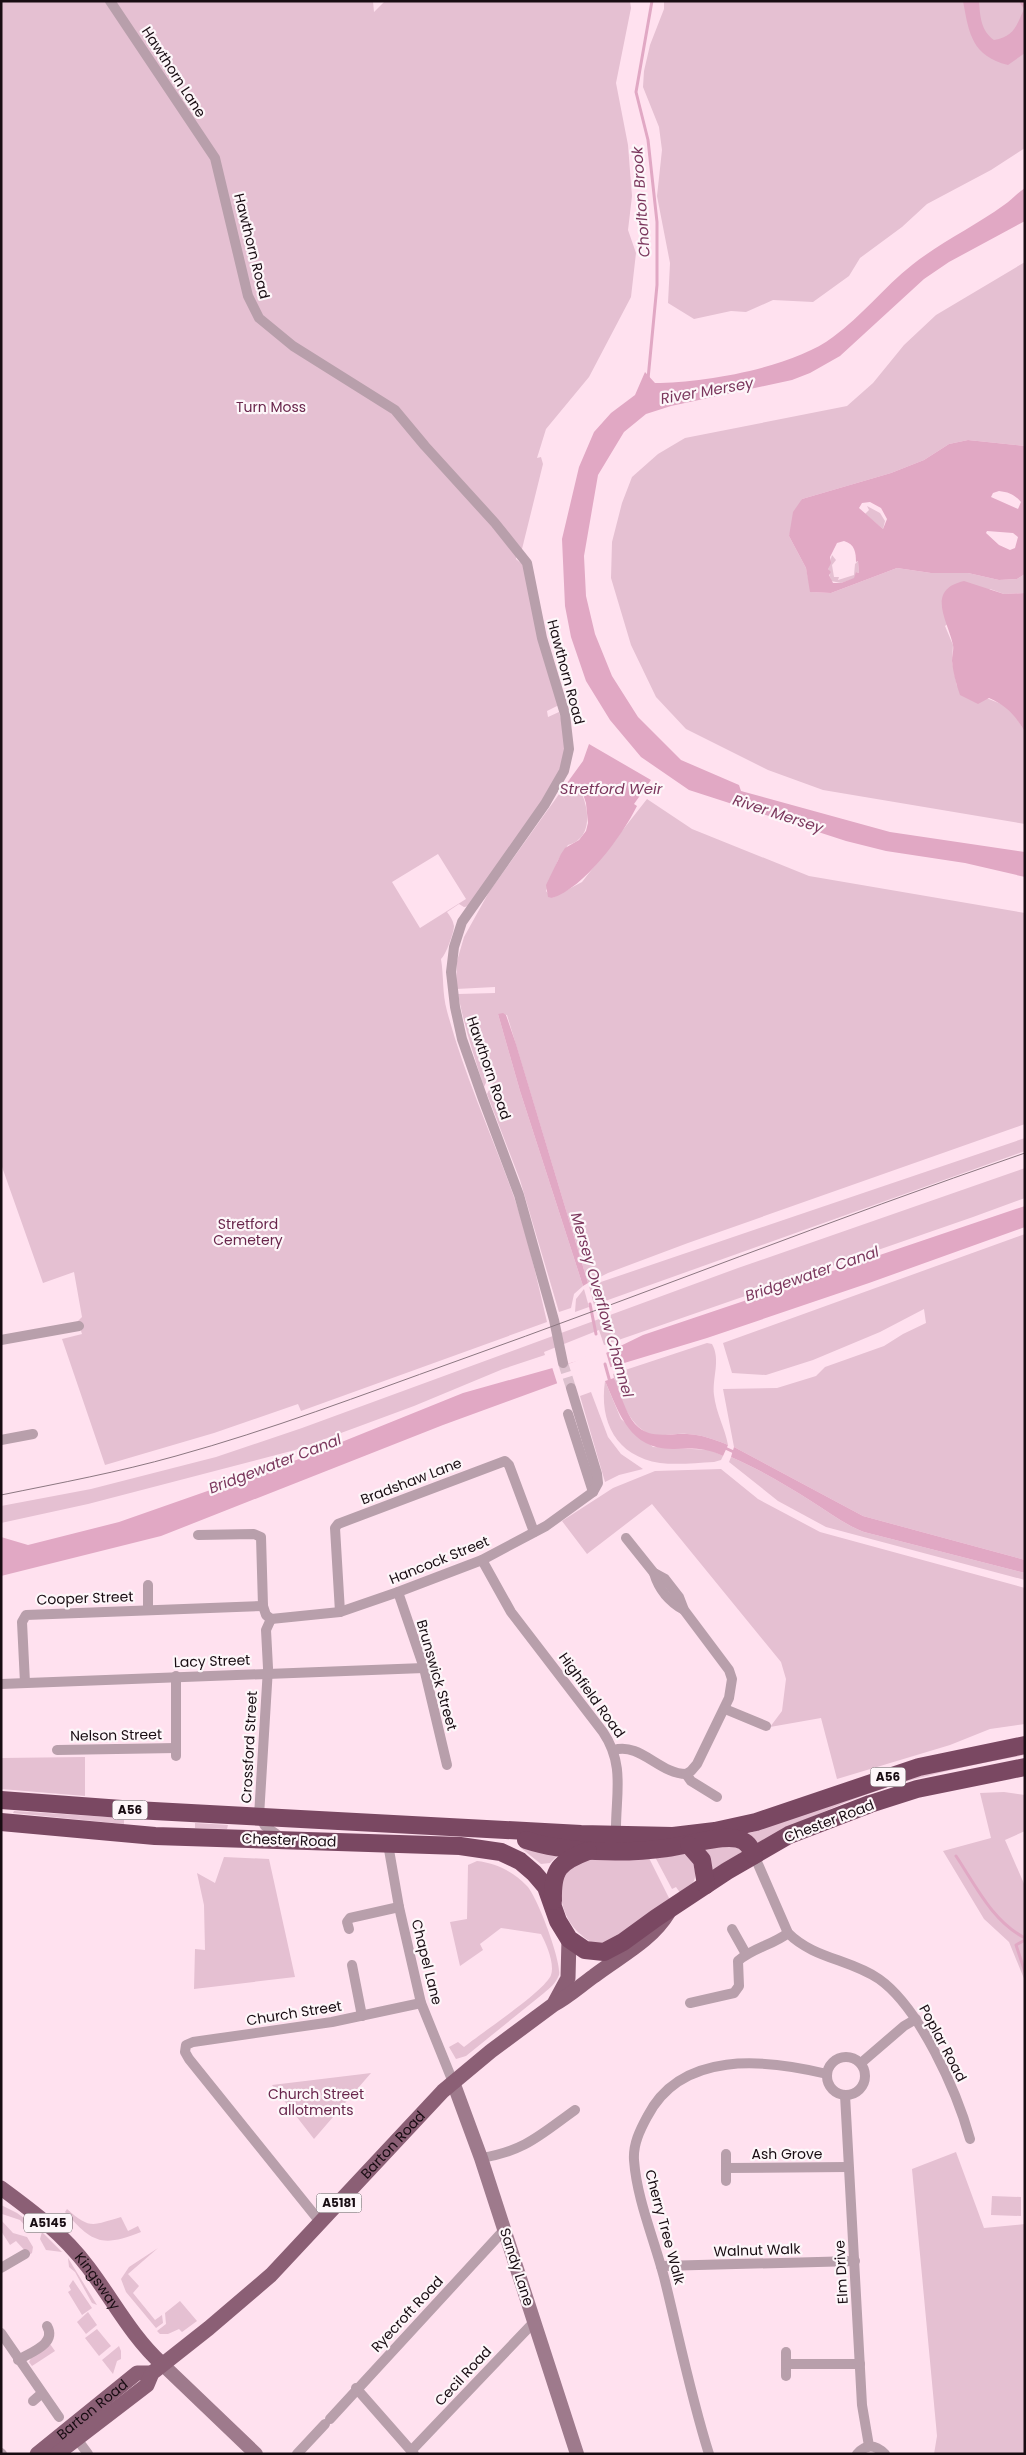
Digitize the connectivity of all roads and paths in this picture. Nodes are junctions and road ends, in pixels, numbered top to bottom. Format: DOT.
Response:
graph roads {
  1 [pos="110,1"];
  2 [pos="215,158"];
  3 [pos="80,1326"];
  4 [pos="1,1340"];
  5 [pos="563,1363"];
  6 [pos="571,1388"];
  7 [pos="568,1414"];
  8 [pos="33,1434"];
  9 [pos="1,1440"];
  10 [pos="596,1487"];
  11 [pos="534,1532"];
  12 [pos="198,1535"];
  13 [pos="626,1538"];
  14 [pos="482,1560"];
  15 [pos="148,1585"];
  16 [pos="398,1592"];
  17 [pos="264,1606"];
  18 [pos="148,1610"];
  19 [pos="340,1612"];
  20 [pos="271,1619"];
  21 [pos="424,1668"];
  22 [pos="267,1673"];
  23 [pos="176,1676"];
  24 [pos="25,1683"];
  25 [pos="1,1684"];
  26 [pos="725,1709"];
  27 [pos="766,1726"];
  28 [pos="1025,1745"];
  29 [pos="57,1750"];
  30 [pos="614,1750"];
  31 [pos="447,1765"];
  32 [pos="1025,1767"];
  33 [pos="686,1774"];
  34 [pos="717,1797"];
  35 [pos="1,1800"];
  36 [pos="259,1816"];
  37 [pos="1,1822"];
  38 [pos="756,1822"];
  39 [pos="492,1828"];
  40 [pos="616,1834"];
  41 [pos="726,1838"];
  42 [pos="285,1839"];
  43 [pos="388,1844"];
  44 [pos="689,1845"];
  45 [pos="588,1851"];
  46 [pos="754,1854"];
  47 [pos="706,1885"];
  48 [pos="553,1904"];
  49 [pos="399,1907"];
  50 [pos="670,1910"];
  51 [pos="349,1929"];
  52 [pos="732,1929"];
  53 [pos="788,1933"];
  54 [pos="569,1939"];
  55 [pos="746,1954"];
  56 [pos="352,1965"];
  57 [pos="421,2003"];
  58 [pos="690,2003"];
  59 [pos="553,2005"];
  60 [pos="362,2016"];
  61 [pos="916,2019"];
  62 [pos="861,2063"];
  63 [pos="827,2074"];
  64 [pos="454,2082"];
  65 [pos="845,2095"];
  66 [pos="575,2110"];
  67 [pos="970,2139"];
  68 [pos="726,2154"];
  69 [pos="481,2158"];
  70 [pos="848,2167"];
  71 [pos="726,2168"];
  72 [pos="726,2181"];
  73 [pos="1,2188"];
  74 [pos="321,2223"];
  75 [pos="505,2229"];
  76 [pos="25,2254"];
  77 [pos="854,2261"];
  78 [pos="661,2266"];
  79 [pos="1,2268"];
  80 [pos="535,2321"];
  81 [pos="47,2326"];
  82 [pos="1,2333"];
  83 [pos="786,2352"];
  84 [pos="18,2360"];
  85 [pos="786,2364"];
  86 [pos="860,2364"];
  87 [pos="157,2368"];
  88 [pos="786,2376"];
  89 [pos="356,2388"];
  90 [pos="68,2428"];
  91 [pos="869,2446"];
  92 [pos="413,2452"];
  93 [pos="36,2454"];
  94 [pos="57,2454"];
  95 [pos="88,2454"];
  96 [pos="256,2454"];
  97 [pos="297,2454"];
  98 [pos="577,2454"];
  99 [pos="710,2454"];
  100 [pos="857,2454"];
  101 [pos="885,2454"];
  1 -- 2 [label="street, Hawthorn Lane"];
  2 -- 5 [label="street, Hawthorn Road"];
  3 -- 4 [label="street"];
  6 -- 10 [label="street"];
  7 -- 10 [label="street"];
  8 -- 9 [label="street"];
  10 -- 11 [label="street, Hancock Street"];
  11 -- 14 [label="street, Hancock Street"];
  11 -- 19 [label="street, Bradshaw Lane"];
  12 -- 17 [label="street"];
  13 -- 26 [label="street"];
  14 -- 16 [label="street, Hancock Street"];
  14 -- 30 [label="street, Highfield Road"];
  15 -- 18 [label="street, Cooper Street"];
  16 -- 19 [label="street, Hancock Street"];
  16 -- 21 [label="street, Brunswick Street"];
  17 -- 18 [label="street, Cooper Street"];
  17 -- 20 [label="street"];
  18 -- 24 [label="street, Cooper Street"];
  19 -- 20 [label="street, Hancock Street"];
  20 -- 22 [label="street, Crossford Street"];
  21 -- 22 [label="street, Lacy Street"];
  21 -- 31 [label="street, Brunswick Street"];
  22 -- 23 [label="street, Lacy Street"];
  22 -- 36 [label="street, Crossford Street"];
  23 -- 24 [label="street, Lacy Street"];
  23 -- 29 [label="street, Nelson Street"];
  24 -- 25 [label="street, Lacy Street"];
  26 -- 27 [label="street"];
  26 -- 33 [label="street"];
  28 -- 38 [label="highway, Chester Road / A56"];
  30 -- 33 [label="street, Highfield Road"];
  30 -- 40 [label="street"];
  32 -- 46 [label="highway, Chester Road / A56"];
  33 -- 34 [label="street, Highfield Road"];
  35 -- 36 [label="highway, Chester Road / A56"];
  36 -- 39 [label="highway, Chester Road / A56"];
  36 -- 42 [label="street"];
  37 -- 42 [label="highway, Chester Road / A56"];
  38 -- 40 [label="highway, Chester Road / A56"];
  38 -- 41 [label="highway, Chester Road / A56"];
  39 -- 40 [label="highway, Chester Road / A56"];
  39 -- 45 [label="highway, Chester Road / A56"];
  41 -- 44 [label="highway, Chester Road / A56"];
  41 -- 46 [label="highway, Chester Road / A56"];
  42 -- 43 [label="highway, Chester Road / A56"];
  43 -- 48 [label="highway, Chester Road / A56"];
  43 -- 49 [label="street, Chapel Lane"];
  44 -- 45 [label="highway, Chester Road / A56"];
  44 -- 47 [label="highway"];
  45 -- 48 [label="highway, Chester Road / A56"];
  46 -- 47 [label="highway, Chester Road / A56"];
  46 -- 53 [label="street, Poplar Road"];
  47 -- 50 [label="highway, Chester Road / A56"];
  48 -- 54 [label="highway, Chester Road / A56"];
  49 -- 51 [label="street"];
  49 -- 57 [label="street, Chapel Lane"];
  50 -- 54 [label="highway, Chester Road / A56"];
  50 -- 59 [label="main road, Barton Road / A5181"];
  52 -- 55 [label="street"];
  53 -- 55 [label="street"];
  53 -- 61 [label="street, Poplar Road"];
  54 -- 59 [label="main road, Barton Road / A5181"];
  55 -- 58 [label="street"];
  56 -- 60 [label="street"];
  57 -- 60 [label="street, Church Street"];
  57 -- 64 [label="street, Chapel Lane"];
  59 -- 64 [label="main road, Barton Road / A5181"];
  60 -- 74 [label="street, Church Street"];
  61 -- 62 [label="street"];
  61 -- 67 [label="street, Poplar Road"];
  62 -- 63 [label="street"];
  62 -- 65 [label="street"];
  63 -- 65 [label="street"];
  63 -- 78 [label="street, Cherry Tree Walk"];
  64 -- 69 [label="street, Sandy Lane"];
  64 -- 74 [label="main road, Barton Road / A5181"];
  65 -- 70 [label="street, Elm Drive"];
  66 -- 69 [label="street"];
  68 -- 71 [label="street"];
  69 -- 75 [label="street, Sandy Lane"];
  70 -- 71 [label="street, Ash Grove"];
  70 -- 77 [label="street, Elm Drive"];
  71 -- 72 [label="street"];
  73 -- 87 [label="main road, Kingsway / A5145"];
  74 -- 87 [label="main road, Barton Road / A5181"];
  75 -- 80 [label="street, Sandy Lane"];
  75 -- 89 [label="street, Ryecroft Road"];
  76 -- 79 [label="street"];
  77 -- 78 [label="street, Walnut Walk"];
  77 -- 86 [label="street, Elm Drive"];
  78 -- 99 [label="street, Cherry Tree Walk"];
  80 -- 92 [label="street, Cecil Road"];
  80 -- 98 [label="street, Sandy Lane"];
  81 -- 84 [label="street"];
  82 -- 84 [label="street"];
  83 -- 85 [label="street"];
  84 -- 90 [label="street"];
  85 -- 86 [label="street"];
  85 -- 88 [label="street"];
  86 -- 91 [label="street, Elm Drive"];
  87 -- 90 [label="main road, Barton Road / A5181"];
  87 -- 96 [label="street"];
  89 -- 92 [label="street"];
  89 -- 97 [label="street, Ryecroft Road"];
  90 -- 93 [label="main road, Barton Road / A5181"];
  90 -- 94 [label="main road, Barton Road / A5181"];
  90 -- 95 [label="street"];
  91 -- 100 [label="street"];
  91 -- 101 [label="street"];
}
